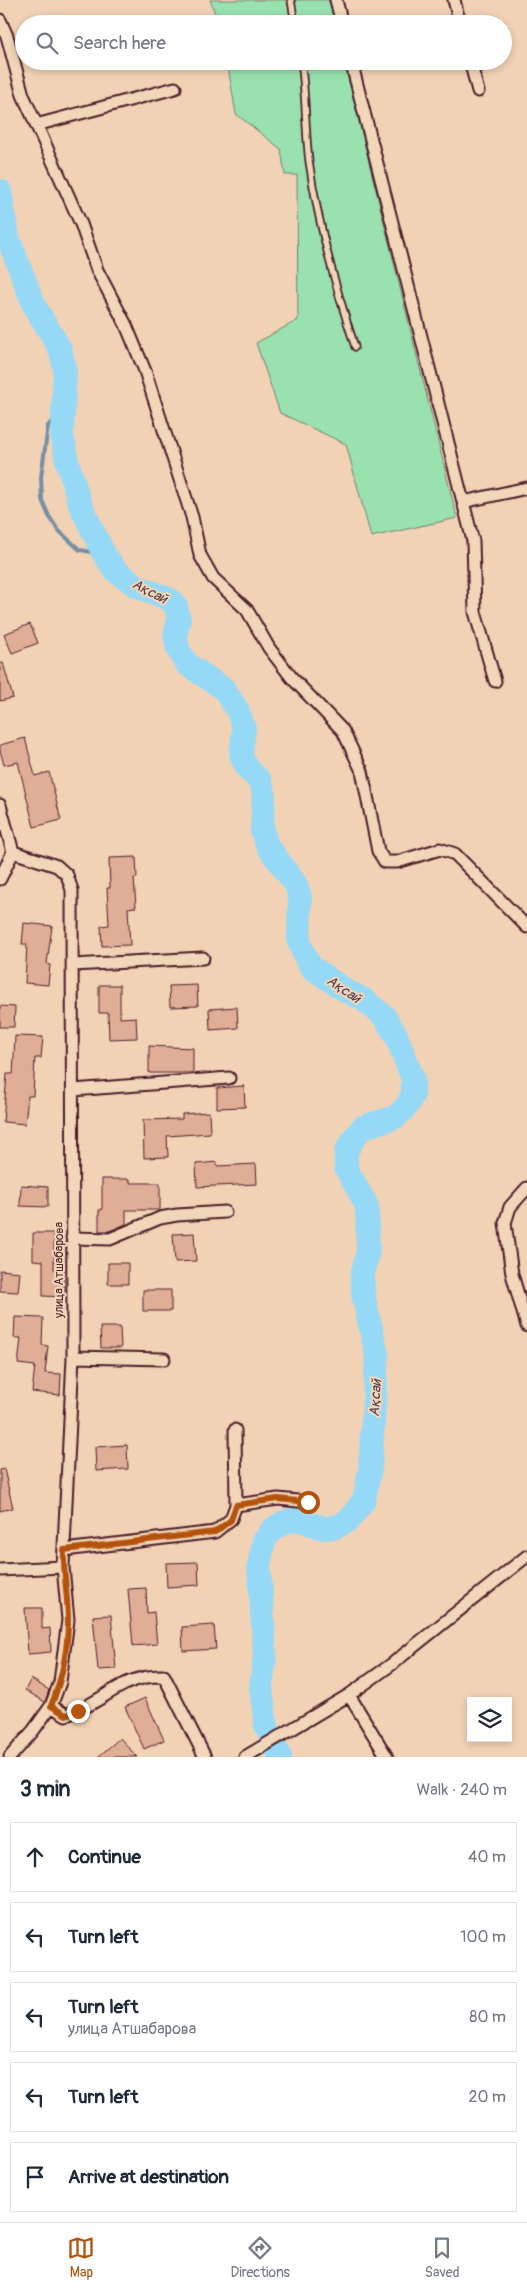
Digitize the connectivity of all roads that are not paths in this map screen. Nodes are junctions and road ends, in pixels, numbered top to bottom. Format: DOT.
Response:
graph roads {
  1 [pos="291,0"];
  2 [pos="336,0"];
  3 [pos="454,0"];
  4 [pos="294,15"];
  5 [pos="340,15"];
  6 [pos="458,15"];
  7 [pos="0,20"];
  8 [pos="15,66"];
  9 [pos="16,70"];
  10 [pos="302,70"];
  11 [pos="353,70"];
  12 [pos="472,70"];
  13 [pos="175,88"];
  14 [pos="478,91"];
  15 [pos="36,125"];
  16 [pos="355,347"];
  17 [pos="527,489"];
  18 [pos="463,502"];
  19 [pos="495,682"];
  20 [pos="0,805"];
  21 [pos="13,852"];
  22 [pos="0,879"];
  23 [pos="527,927"];
  24 [pos="203,958"];
  25 [pos="73,965"];
  26 [pos="228,1078"];
  27 [pos="73,1090"];
  28 [pos="527,1188"];
  29 [pos="225,1212"];
  30 [pos="72,1238"];
  31 [pos="527,1326"];
  32 [pos="73,1357"];
  33 [pos="164,1359"];
  34 [pos="235,1430"];
  35 [pos="308,1502"];
  36 [pos="236,1505"];
  37 [pos="64,1550"];
  38 [pos="527,1556"];
  39 [pos="63,1567"];
  40 [pos="0,1570"];
  41 [pos="349,1695"];
  42 [pos="51,1706"];
  43 [pos="10,1757"];
  44 [pos="205,1757"];
  45 [pos="245,1757"];
  46 [pos="387,1757"];
  1 -- 4 [label="lane"];
  2 -- 5 [label="street"];
  3 -- 6 [label="street"];
  7 -- 8 [label="street"];
  9 -- 15 [label="street"];
  10 -- 16 [label="lane"];
  11 -- 18 [label="street"];
  12 -- 14 [label="street"];
  13 -- 15 [label="street"];
  15 -- 23 [label="street"];
  17 -- 18 [label="street"];
  18 -- 19 [label="street"];
  20 -- 21 [label="street"];
  21 -- 22 [label="street"];
  21 -- 25 [label="street, улица Атшабарова"];
  24 -- 25 [label="street"];
  25 -- 27 [label="street, улица Атшабарова"];
  26 -- 27 [label="street"];
  27 -- 30 [label="street, улица Атшабарова"];
  28 -- 31 [label="street"];
  29 -- 30 [label="street"];
  30 -- 32 [label="street, улица Атшабарова"];
  32 -- 33 [label="street"];
  32 -- 37 [label="street, улица Атшабарова"];
  34 -- 36 [label="street"];
  35 -- 36 [label="street"];
  36 -- 37 [label="street"];
  37 -- 39 [label="street, улица Атшабарова"];
  38 -- 41 [label="street"];
  39 -- 40 [label="street"];
  39 -- 42 [label="street, улица Атшабарова"];
  41 -- 45 [label="street"];
  41 -- 46 [label="street"];
  42 -- 43 [label="street, улица Атшабарова"];
  42 -- 44 [label="street"];
}
